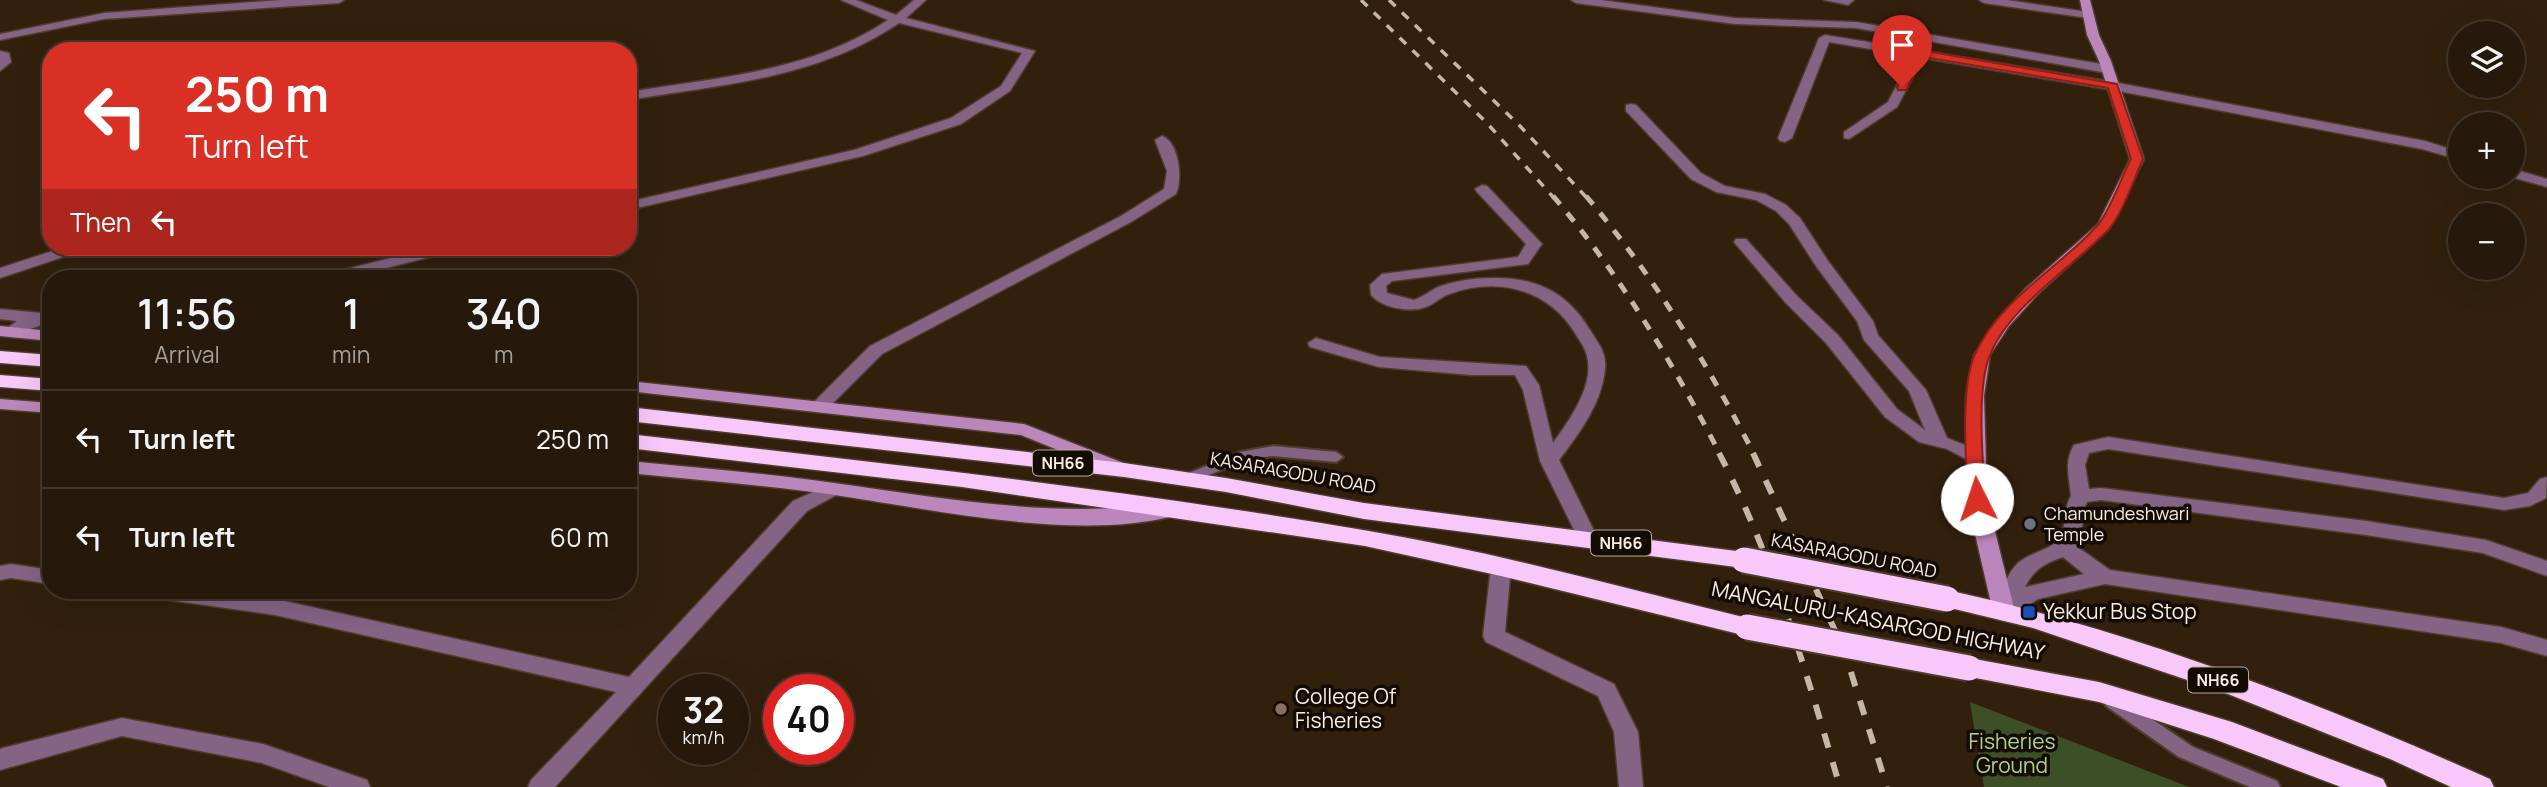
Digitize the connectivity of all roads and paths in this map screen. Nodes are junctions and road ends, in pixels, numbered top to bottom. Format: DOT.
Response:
graph roads {
  1 [pos="339,0"];
  2 [pos="846,0"];
  3 [pos="922,0"];
  4 [pos="1576,0"];
  5 [pos="1829,0"];
  6 [pos="1849,0"];
  7 [pos="1984,0"];
  8 [pos="2087,7"];
  9 [pos="897,19"];
  10 [pos="0,37"];
  11 [pos="1920,53"];
  12 [pos="0,55"];
  13 [pos="0,67"];
  14 [pos="2107,69"];
  15 [pos="2113,86"];
  16 [pos="637,94"];
  17 [pos="1631,108"];
  18 [pos="1849,135"];
  19 [pos="1784,138"];
  20 [pos="1162,140"];
  21 [pos="2448,152"];
  22 [pos="2525,177"];
  23 [pos="2547,183"];
  24 [pos="1482,189"];
  25 [pos="637,204"];
  26 [pos="1741,242"];
  27 [pos="51,256"];
  28 [pos="417,256"];
  29 [pos="360,270"];
  30 [pos="0,272"];
  31 [pos="0,314"];
  32 [pos="42,319"];
  33 [pos="5,332"];
  34 [pos="42,335"];
  35 [pos="1316,342"];
  36 [pos="0,357"];
  37 [pos="42,360"];
  38 [pos="0,381"];
  39 [pos="42,385"];
  40 [pos="637,387"];
  41 [pos="0,404"];
  42 [pos="42,407"];
  43 [pos="819,407"];
  44 [pos="637,415"];
  45 [pos="637,442"];
  46 [pos="1940,442"];
  47 [pos="1973,455"];
  48 [pos="1336,457"];
  49 [pos="1549,461"];
  50 [pos="637,468"];
  51 [pos="1124,471"];
  52 [pos="1187,479"];
  53 [pos="787,483"];
  54 [pos="2547,483"];
  55 [pos="833,489"];
  56 [pos="2081,496"];
  57 [pos="800,506"];
  58 [pos="1171,510"];
  59 [pos="1588,539"];
  60 [pos="2064,545"];
  61 [pos="1501,566"];
  62 [pos="2547,569"];
  63 [pos="0,573"];
  64 [pos="42,576"];
  65 [pos="2105,577"];
  66 [pos="215,599"];
  67 [pos="2004,612"];
  68 [pos="2547,648"];
  69 [pos="634,687"];
  70 [pos="2099,692"];
  71 [pos="0,760"];
  72 [pos="358,787"];
  73 [pos="540,787"];
  74 [pos="1631,787"];
  75 [pos="2270,787"];
  76 [pos="2373,787"];
  77 [pos="2480,787"];
  1 -- 10 [label="street"];
  2 -- 9 [label="street"];
  3 -- 9 [label="street"];
  4 -- 14 [label="street"];
  5 -- 6 [label="street"];
  7 -- 8 [label="street"];
  8 -- 14 [label="street"];
  9 -- 16 [label="street"];
  9 -- 25 [label="street"];
  11 -- 15 [label="street"];
  11 -- 18 [label="street"];
  11 -- 19 [label="street"];
  12 -- 13 [label="street"];
  14 -- 15 [label="street"];
  15 -- 21 [label="street"];
  15 -- 47 [label="street"];
  17 -- 46 [label="street"];
  20 -- 43 [label="street"];
  22 -- 23 [label="street"];
  24 -- 49 [label="street"];
  26 -- 46 [label="street"];
  27 -- 30 [label="street"];
  28 -- 29 [label="street"];
  31 -- 32 [label="street"];
  32 -- 33 [label="street"];
  33 -- 34 [label="street"];
  35 -- 49 [label="street"];
  36 -- 37 [label="highway"];
  38 -- 39 [label="highway"];
  40 -- 43 [label="street"];
  41 -- 42 [label="street"];
  43 -- 51 [label="street"];
  44 -- 51 [label="highway, KASARAGODU ROAD / NH66"];
  45 -- 58 [label="highway, NH66"];
  46 -- 47 [label="street"];
  47 -- 67 [label="street"];
  48 -- 52 [label="lane"];
  49 -- 59 [label="street"];
  50 -- 53 [label="street"];
  51 -- 52 [label="highway, KASARAGODU ROAD / NH66"];
  52 -- 59 [label="highway, KASARAGODU ROAD / NH66"];
  53 -- 55 [label="street"];
  53 -- 57 [label="street"];
  54 -- 56 [label="street"];
  55 -- 57 [label="street"];
  55 -- 58 [label="street"];
  56 -- 60 [label="street"];
  56 -- 62 [label="street"];
  57 -- 69 [label="street"];
  58 -- 61 [label="highway, MANGALURU-KASARGOD HIGHWAY / NH66"];
  59 -- 67 [label="highway, KASARAGODU ROAD / NH66, bridge"];
  60 -- 65 [label="street"];
  60 -- 67 [label="street"];
  61 -- 70 [label="highway, MANGALURU-KASARGOD HIGHWAY / NH66, bridge"];
  61 -- 74 [label="street"];
  63 -- 64 [label="street"];
  65 -- 67 [label="street"];
  65 -- 68 [label="street"];
  66 -- 69 [label="street"];
  67 -- 77 [label="highway, NH66"];
  69 -- 73 [label="street"];
  70 -- 75 [label="lane"];
  70 -- 76 [label="highway, MANGALURU-KASARGOD HIGHWAY / NH66"];
  71 -- 72 [label="street"];
}
